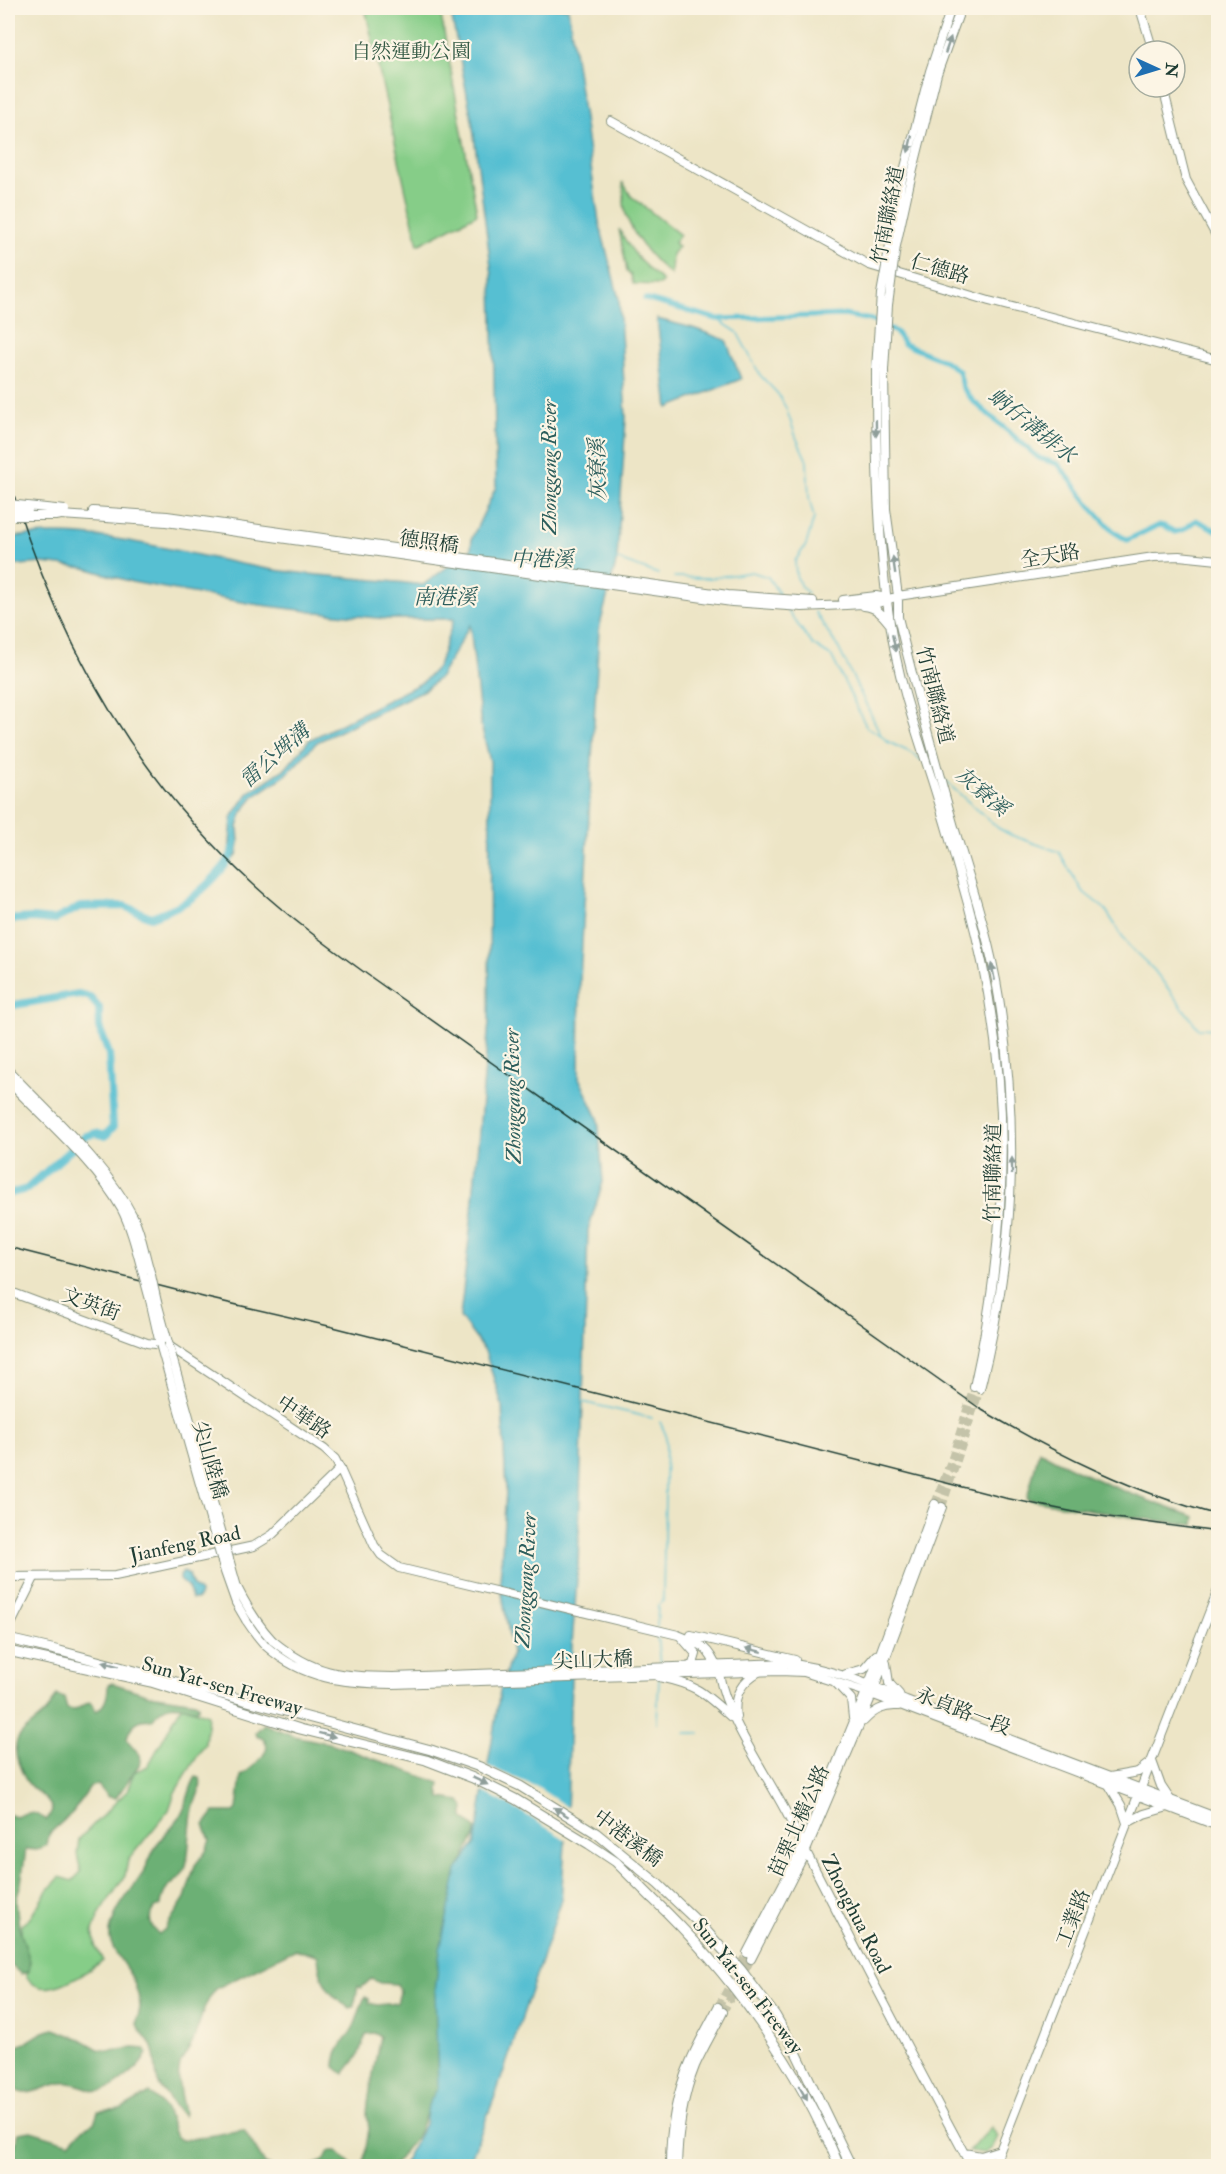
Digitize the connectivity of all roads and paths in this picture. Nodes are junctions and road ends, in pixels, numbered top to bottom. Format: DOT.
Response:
graph roads {
  1 [pos="951,8"];
  2 [pos="961,8"];
  3 [pos="1140,8"];
  4 [pos="1149,39"];
  5 [pos="1166,99"];
  6 [pos="611,121"];
  7 [pos="906,181"];
  8 [pos="1218,239"];
  9 [pos="1218,360"];
  10 [pos="880,369"];
  11 [pos="8,504"];
  12 [pos="63,512"];
  13 [pos="8,513"];
  14 [pos="1218,560"];
  15 [pos="898,596"];
  16 [pos="888,598"];
  17 [pos="845,603"];
  18 [pos="890,624"];
  19 [pos="925,746"];
  20 [pos="8,1070"];
  21 [pos="8,1081"];
  22 [pos="71,1141"];
  23 [pos="9,1292"];
  24 [pos="164,1345"];
  25 [pos="977,1388"];
  26 [pos="340,1469"];
  27 [pos="8,1577"];
  28 [pos="34,1578"];
  29 [pos="1218,1590"];
  30 [pos="8,1630"];
  31 [pos="678,1635"];
  32 [pos="8,1639"];
  33 [pos="884,1642"];
  34 [pos="8,1650"];
  35 [pos="885,1660"];
  36 [pos="810,1666"];
  37 [pos="718,1670"];
  38 [pos="687,1671"];
  39 [pos="760,1671"];
  40 [pos="652,1675"];
  41 [pos="836,1678"];
  42 [pos="391,1681"];
  43 [pos="871,1689"];
  44 [pos="905,1703"];
  45 [pos="737,1722"];
  46 [pos="856,1725"];
  47 [pos="349,1729"];
  48 [pos="1152,1761"];
  49 [pos="1110,1781"];
  50 [pos="1140,1792"];
  51 [pos="1170,1804"];
  52 [pos="1218,1818"];
  53 [pos="1127,1823"];
  54 [pos="1218,1826"];
  55 [pos="804,1850"];
  56 [pos="749,1956"];
  57 [pos="807,2078"];
  58 [pos="1000,2150"];
  59 [pos="964,2153"];
  60 [pos="670,2166"];
  61 [pos="677,2166"];
  62 [pos="839,2166"];
  63 [pos="851,2166"];
  64 [pos="971,2166"];
  65 [pos="994,2166"];
  1 -- 7 [label="main road, 竹南聯絡道, one-way"];
  7 -- 2 [label="main road, 竹南聯絡道, one-way"];
  3 -- 4 [label="street"];
  5 -- 8 [label="street"];
  6 -- 9 [label="street, 仁德路"];
  7 -- 10 [label="main road, 竹南聯絡道, bridge"];
  15 -- 10 [label="main road, 竹南聯絡道, one-way"];
  10 -- 16 [label="main road, 竹南聯絡道, one-way"];
  11 -- 12 [label="main road, bridge"];
  12 -- 13 [label="main road, 德照橋, bridge"];
  12 -- 17 [label="main road, 德照橋"];
  14 -- 15 [label="main road, 全天路"];
  15 -- 16 [label="main road, 全天路"];
  15 -- 19 [label="main road, 竹南聯絡道"];
  16 -- 17 [label="main road, 全天路"];
  16 -- 18 [label="main road, 竹南聯絡道"];
  17 -- 18 [label="main road"];
  18 -- 19 [label="main road, 竹南聯絡道, one-way"];
  19 -- 25 [label="main road, 竹南聯絡道"];
  20 -- 22 [label="main road"];
  21 -- 22 [label="main road"];
  22 -- 24 [label="main road, 尖山陸橋, bridge"];
  23 -- 24 [label="street, 文英街"];
  24 -- 26 [label="street, 中華路"];
  24 -- 42 [label="main road, 尖山陸橋, bridge"];
  26 -- 28 [label="main road, Jianfeng Road"];
  26 -- 31 [label="main road, 中華路"];
  27 -- 28 [label="main road, Jianfeng Road"];
  28 -- 30 [label="street"];
  29 -- 48 [label="street, 工業路"];
  36 -- 31 [label="main road, one-way"];
  31 -- 37 [label="main road"];
  31 -- 38 [label="main road"];
  47 -- 32 [label="highway, Sun Yat-sen Freeway, one-way"];
  33 -- 35 [label="main road"];
  33 -- 41 [label="main road"];
  33 -- 43 [label="main road"];
  34 -- 62 [label="highway, Sun Yat-sen Freeway, one-way, bridge"];
  35 -- 43 [label="main road"];
  35 -- 44 [label="main road"];
  36 -- 37 [label="main road, 永貞路一段"];
  36 -- 41 [label="main road, 永貞路一段"];
  37 -- 38 [label="main road, 永貞路一段"];
  37 -- 39 [label="main road, 永貞路一段"];
  37 -- 45 [label="street, Zhonghua Road"];
  38 -- 40 [label="main road, 尖山大橋"];
  38 -- 42 [label="main road, 尖山大橋"];
  39 -- 41 [label="main road, 永貞路一段"];
  39 -- 45 [label="street"];
  40 -- 42 [label="main road, 尖山大橋"];
  40 -- 45 [label="street"];
  41 -- 43 [label="main road, 永貞路一段"];
  41 -- 46 [label="street"];
  43 -- 44 [label="main road, 永貞路一段"];
  43 -- 46 [label="street, 苗栗北橫公路"];
  44 -- 46 [label="street"];
  44 -- 49 [label="main road, 永貞路一段"];
  45 -- 55 [label="street, Zhonghua Road"];
  46 -- 55 [label="street, 苗栗北橫公路"];
  57 -- 47 [label="highway, 中港溪橋, one-way"];
  48 -- 49 [label="street"];
  48 -- 50 [label="street, 工業路"];
  48 -- 51 [label="street"];
  49 -- 50 [label="main road, 永貞路一段"];
  49 -- 53 [label="street"];
  50 -- 51 [label="main road, 永貞路一段"];
  50 -- 53 [label="street, 工業路"];
  51 -- 52 [label="main road, 永貞路一段"];
  51 -- 53 [label="street"];
  51 -- 54 [label="main road, 永貞路一段"];
  53 -- 58 [label="street, 工業路"];
  55 -- 56 [label="street, 苗栗北橫公路"];
  55 -- 59 [label="street, Zhonghua Road"];
  57 -- 63 [label="highway, Sun Yat-sen Freeway"];
  58 -- 59 [label="street"];
  58 -- 65 [label="street, 工業路"];
  59 -- 64 [label="street, Zhonghua Road"];
  60 -- 61 [label="street"];
}
